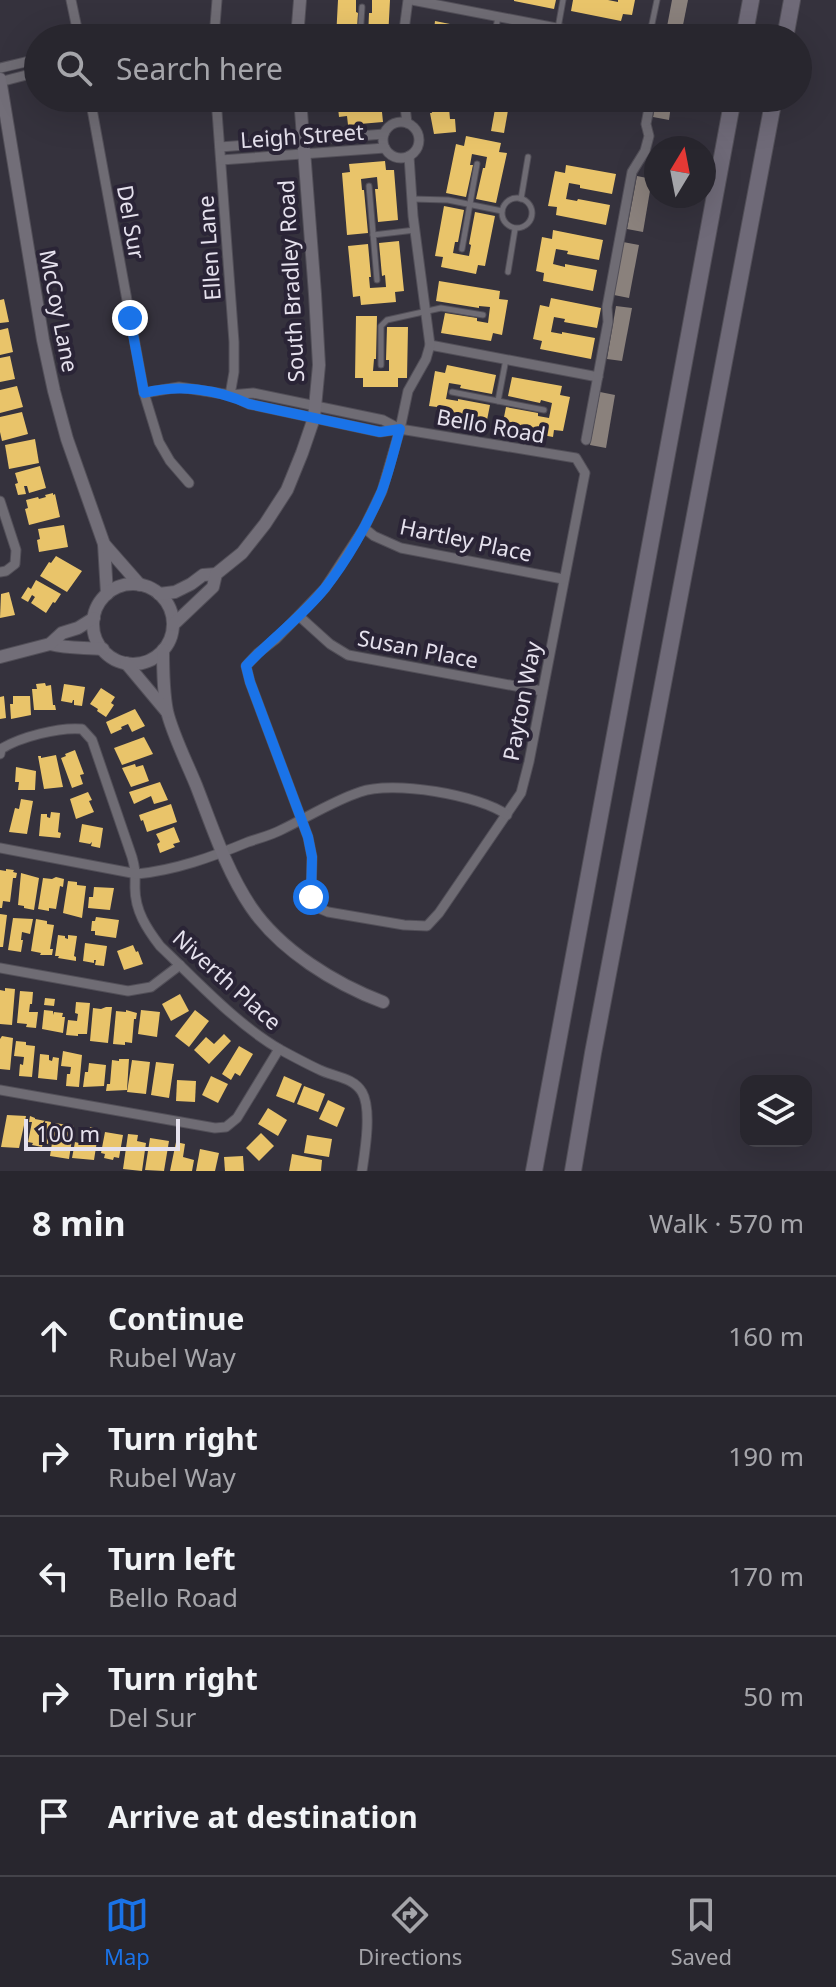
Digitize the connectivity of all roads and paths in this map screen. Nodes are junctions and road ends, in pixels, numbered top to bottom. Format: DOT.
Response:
graph roads {
  1 [pos="71,0"];
  2 [pos="217,0"];
  3 [pos="300,0"];
  4 [pos="410,0"];
  5 [pos="563,0"];
  6 [pos="657,0"];
  7 [pos="751,0"];
  8 [pos="792,0"];
  9 [pos="362,7"];
  10 [pos="498,17"];
  11 [pos="76,24"];
  12 [pos="215,24"];
  13 [pos="298,24"];
  14 [pos="361,24"];
  15 [pos="406,24"];
  16 [pos="497,24"];
  17 [pos="536,24"];
  18 [pos="559,24"];
  19 [pos="652,24"];
  20 [pos="747,24"];
  21 [pos="788,24"];
  22 [pos="24,62"];
  23 [pos="0,68"];
  24 [pos="24,75"];
  25 [pos="0,81"];
  26 [pos="93,112"];
  27 [pos="217,112"];
  28 [pos="301,112"];
  29 [pos="406,112"];
  30 [pos="648,112"];
  31 [pos="730,112"];
  32 [pos="771,112"];
  33 [pos="407,123"];
  34 [pos="384,134"];
  35 [pos="220,147"];
  36 [pos="304,148"];
  37 [pos="385,148"];
  38 [pos="409,156"];
  39 [pos="528,157"];
  40 [pos="221,160"];
  41 [pos="477,164"];
  42 [pos="369,186"];
  43 [pos="412,199"];
  44 [pos="521,199"];
  45 [pos="470,205"];
  46 [pos="502,211"];
  47 [pos="515,229"];
  48 [pos="415,230"];
  49 [pos="373,235"];
  50 [pos="462,249"];
  51 [pos="508,272"];
  52 [pos="377,280"];
  53 [pos="426,311"];
  54 [pos="483,315"];
  55 [pos="430,345"];
  56 [pos="506,359"];
  57 [pos="381,365"];
  58 [pos="598,377"];
  59 [pos="452,392"];
  60 [pos="144,393"];
  61 [pos="230,395"];
  62 [pos="498,401"];
  63 [pos="544,410"];
  64 [pos="314,412"];
  65 [pos="400,429"];
  66 [pos="586,440"];
  67 [pos="576,458"];
  68 [pos="189,483"];
  69 [pos="0,501"];
  70 [pos="364,528"];
  71 [pos="104,544"];
  72 [pos="0,572"];
  73 [pos="216,574"];
  74 [pos="563,579"];
  75 [pos="140,585"];
  76 [pos="107,594"];
  77 [pos="159,594"];
  78 [pos="299,616"];
  79 [pos="94,618"];
  80 [pos="173,625"];
  81 [pos="50,644"];
  82 [pos="103,649"];
  83 [pos="163,650"];
  84 [pos="0,657"];
  85 [pos="126,663"];
  86 [pos="542,691"];
  87 [pos="167,712"];
  88 [pos="0,754"];
  89 [pos="507,815"];
  90 [pos="301,820"];
  91 [pos="0,848"];
  92 [pos="222,852"];
  93 [pos="137,874"];
  94 [pos="180,965"];
  95 [pos="0,968"];
  96 [pos="383,1002"];
  97 [pos="279,1049"];
  98 [pos="0,1090"];
  99 [pos="362,1171"];
  100 [pos="534,1171"];
  101 [pos="573,1171"];
  1 -- 11 [label="street"];
  2 -- 12 [label="street"];
  3 -- 13 [label="street"];
  4 -- 10 [label="street"];
  4 -- 15 [label="street"];
  5 -- 18 [label="lane"];
  6 -- 19 [label="lane"];
  7 -- 20 [label="highway"];
  8 -- 21 [label="highway"];
  9 -- 14 [label="lane"];
  10 -- 16 [label="lane"];
  10 -- 17 [label="street"];
  22 -- 23 [label="street"];
  24 -- 25 [label="street"];
  25 -- 71 [label="street, McCoy Lane"];
  26 -- 60 [label="street, Del Sur"];
  27 -- 35 [label="street, Ellen Lane"];
  28 -- 36 [label="street, South Bradley Road"];
  29 -- 33 [label="street"];
  30 -- 58 [label="street"];
  31 -- 100 [label="highway"];
  32 -- 101 [label="highway"];
  33 -- 34 [label="street, Leigh Street"];
  33 -- 38 [label="street"];
  34 -- 36 [label="street, Leigh Street"];
  34 -- 37 [label="street, Leigh Street"];
  35 -- 36 [label="street, Leigh Street"];
  35 -- 40 [label="street, Ellen Lane"];
  36 -- 37 [label="street, Leigh Street"];
  36 -- 40 [label="street, Leigh Street"];
  36 -- 64 [label="street, South Bradley Road"];
  37 -- 38 [label="street, Leigh Street"];
  38 -- 43 [label="street"];
  39 -- 44 [label="lane"];
  40 -- 61 [label="street, Ellen Lane"];
  41 -- 45 [label="lane"];
  42 -- 49 [label="lane"];
  43 -- 45 [label="lane"];
  43 -- 48 [label="street"];
  44 -- 46 [label="lane"];
  44 -- 47 [label="lane"];
  45 -- 46 [label="lane"];
  45 -- 50 [label="lane"];
  46 -- 47 [label="lane"];
  47 -- 51 [label="lane"];
  48 -- 49 [label="lane"];
  48 -- 53 [label="street"];
  49 -- 52 [label="lane"];
  53 -- 54 [label="lane"];
  53 -- 55 [label="street"];
  53 -- 57 [label="lane"];
  55 -- 56 [label="street"];
  55 -- 65 [label="street"];
  56 -- 58 [label="street"];
  56 -- 62 [label="lane"];
  58 -- 66 [label="street"];
  59 -- 62 [label="lane"];
  60 -- 61 [label="street, Bello Road"];
  60 -- 68 [label="street, Del Sur"];
  61 -- 64 [label="street, Bello Road"];
  62 -- 63 [label="lane"];
  64 -- 65 [label="street, Bello Road"];
  64 -- 73 [label="street, South Bradley Road"];
  65 -- 67 [label="street, Bello Road"];
  65 -- 70 [label="street"];
  67 -- 74 [label="street, Payton Way"];
  69 -- 72 [label="street"];
  70 -- 74 [label="street, Hartley Place"];
  70 -- 78 [label="street"];
  71 -- 75 [label="street, McCoy Lane"];
  71 -- 76 [label="street, McCoy Lane"];
  73 -- 77 [label="street, South Bradley Road"];
  73 -- 80 [label="street, South Bradley Road"];
  74 -- 86 [label="street, Payton Way"];
  75 -- 76 [label="street"];
  75 -- 77 [label="street"];
  76 -- 79 [label="street"];
  77 -- 80 [label="street"];
  78 -- 86 [label="street, Susan Place"];
  78 -- 90 [label="street"];
  79 -- 81 [label="street"];
  79 -- 82 [label="street"];
  80 -- 83 [label="street"];
  81 -- 82 [label="street"];
  81 -- 84 [label="street"];
  82 -- 85 [label="street"];
  83 -- 85 [label="street"];
  83 -- 87 [label="street"];
  85 -- 87 [label="street"];
  86 -- 89 [label="street, Payton Way"];
  87 -- 92 [label="street"];
  88 -- 93 [label="street, Niverth Place"];
  89 -- 90 [label="street"];
  89 -- 90 [label="street, Payton Way"];
  90 -- 92 [label="street"];
  91 -- 93 [label="street"];
  92 -- 93 [label="street"];
  92 -- 96 [label="street"];
  93 -- 94 [label="street, Niverth Place"];
  94 -- 95 [label="street"];
  94 -- 97 [label="street, Niverth Place"];
  97 -- 98 [label="street"];
  97 -- 99 [label="street, Niverth Place"];
}
